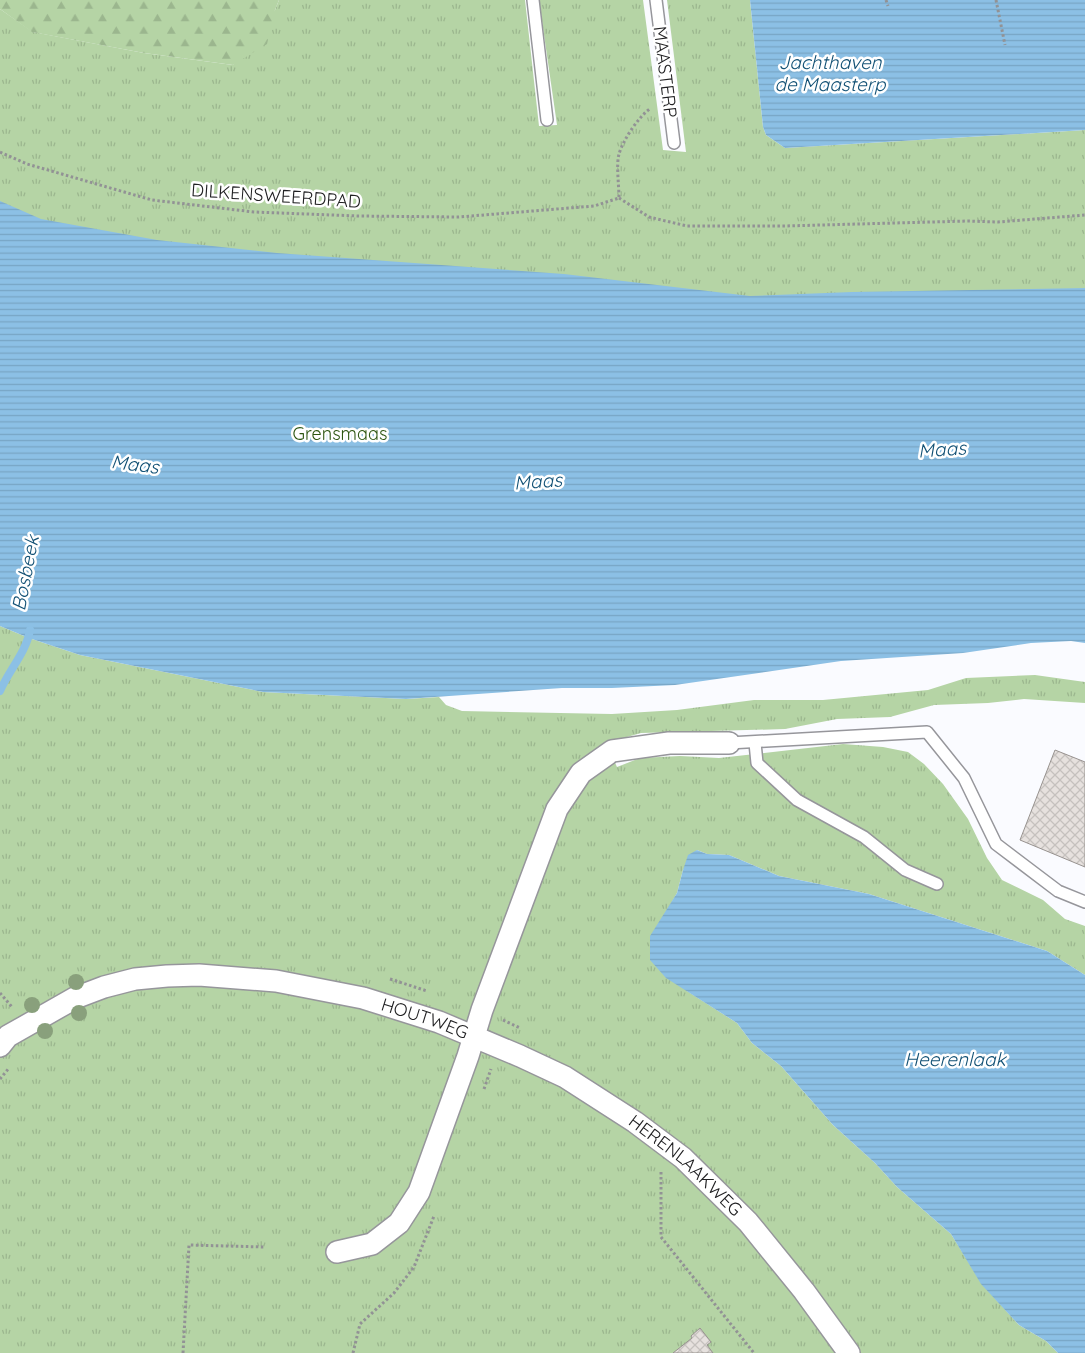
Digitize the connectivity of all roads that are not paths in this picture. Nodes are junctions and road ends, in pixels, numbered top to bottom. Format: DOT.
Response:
graph roads {
  1 [pos="532,0"];
  2 [pos="656,0"];
  3 [pos="547,120"];
  4 [pos="674,144"];
  5 [pos="755,743"];
  6 [pos="728,744"];
  7 [pos="937,884"];
  8 [pos="1085,902"];
  9 [pos="3,1036"];
  10 [pos="474,1036"];
  11 [pos="336,1252"];
  12 [pos="849,1353"];
  1 -- 3 [label="lane"];
  2 -- 4 [label="lane, MAASTERP"];
  5 -- 6 [label="lane"];
  5 -- 7 [label="lane"];
  5 -- 8 [label="lane"];
  6 -- 10 [label="street, HOUTWEG"];
  9 -- 10 [label="street, HOUTWEG"];
  10 -- 11 [label="street"];
  10 -- 12 [label="street, HERENLAAKWEG"];
}
